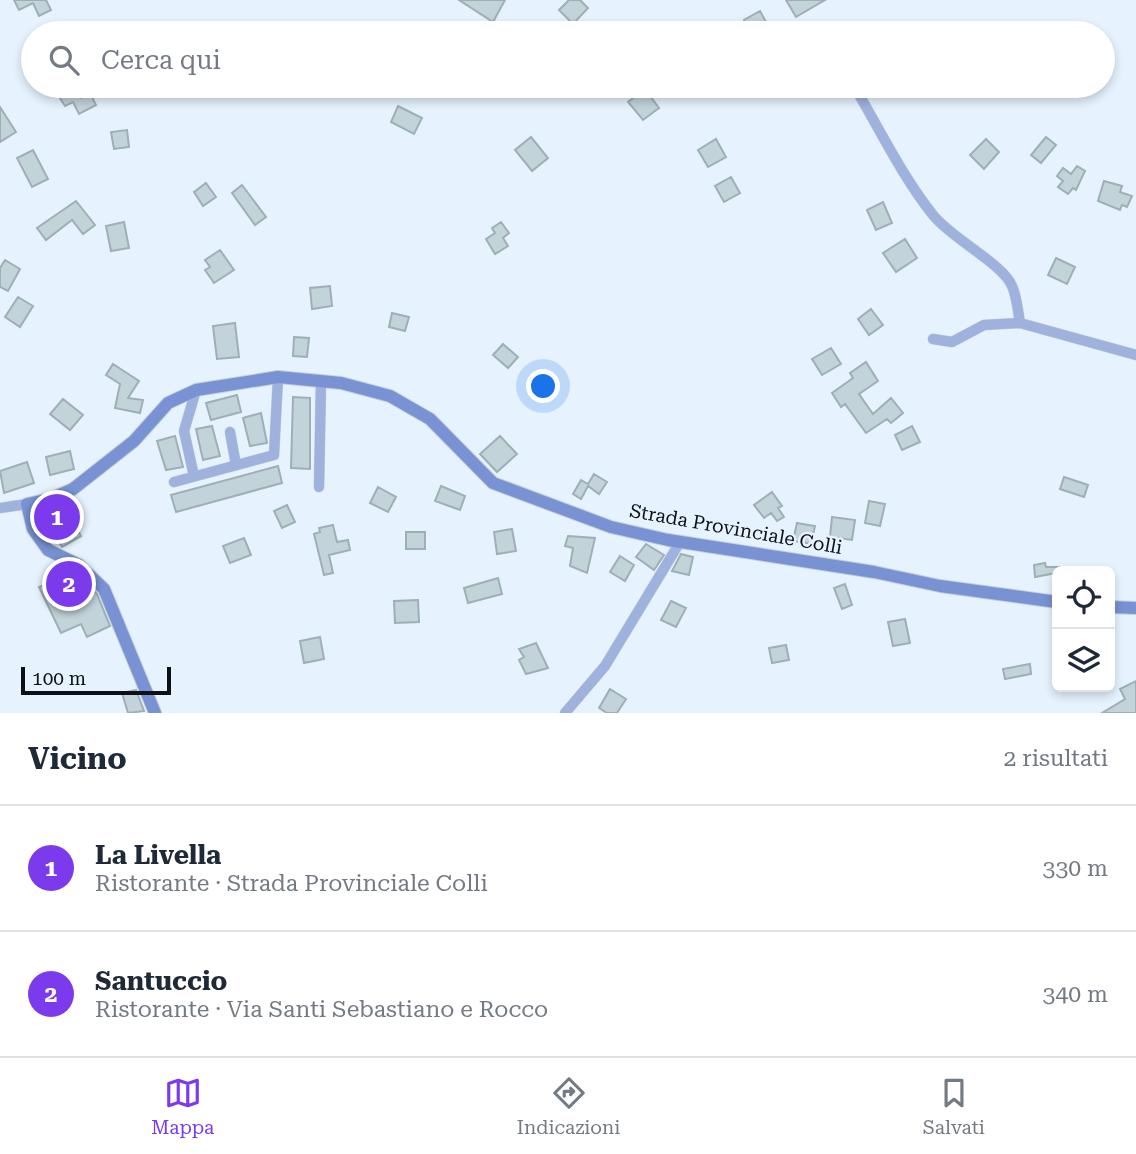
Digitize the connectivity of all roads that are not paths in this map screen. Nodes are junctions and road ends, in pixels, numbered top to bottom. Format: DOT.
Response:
graph roads {
  1 [pos="861,98"];
  2 [pos="1020,323"];
  3 [pos="933,338"];
  4 [pos="1136,355"];
  5 [pos="278,377"];
  6 [pos="321,381"];
  7 [pos="196,390"];
  8 [pos="230,432"];
  9 [pos="236,465"];
  10 [pos="194,476"];
  11 [pos="174,482"];
  12 [pos="319,487"];
  13 [pos="27,504"];
  14 [pos="0,508"];
  15 [pos="680,542"];
  16 [pos="1052,601"];
  17 [pos="1115,607"];
  18 [pos="1136,608"];
  19 [pos="155,713"];
  20 [pos="565,713"];
  1 -- 2 [label="street"];
  2 -- 3 [label="street"];
  2 -- 4 [label="street"];
  5 -- 6 [label="street, Strada Provinciale Colli"];
  5 -- 7 [label="street, Strada Provinciale Colli"];
  5 -- 9 [label="street"];
  6 -- 12 [label="street"];
  6 -- 15 [label="street, Strada Provinciale Colli"];
  7 -- 10 [label="street"];
  7 -- 13 [label="street, Strada Provinciale Colli"];
  8 -- 9 [label="street"];
  9 -- 10 [label="street"];
  10 -- 11 [label="street"];
  13 -- 14 [label="street"];
  13 -- 19 [label="street"];
  15 -- 16 [label="street, Strada Provinciale Colli"];
  15 -- 20 [label="street"];
  17 -- 18 [label="street"];
}
